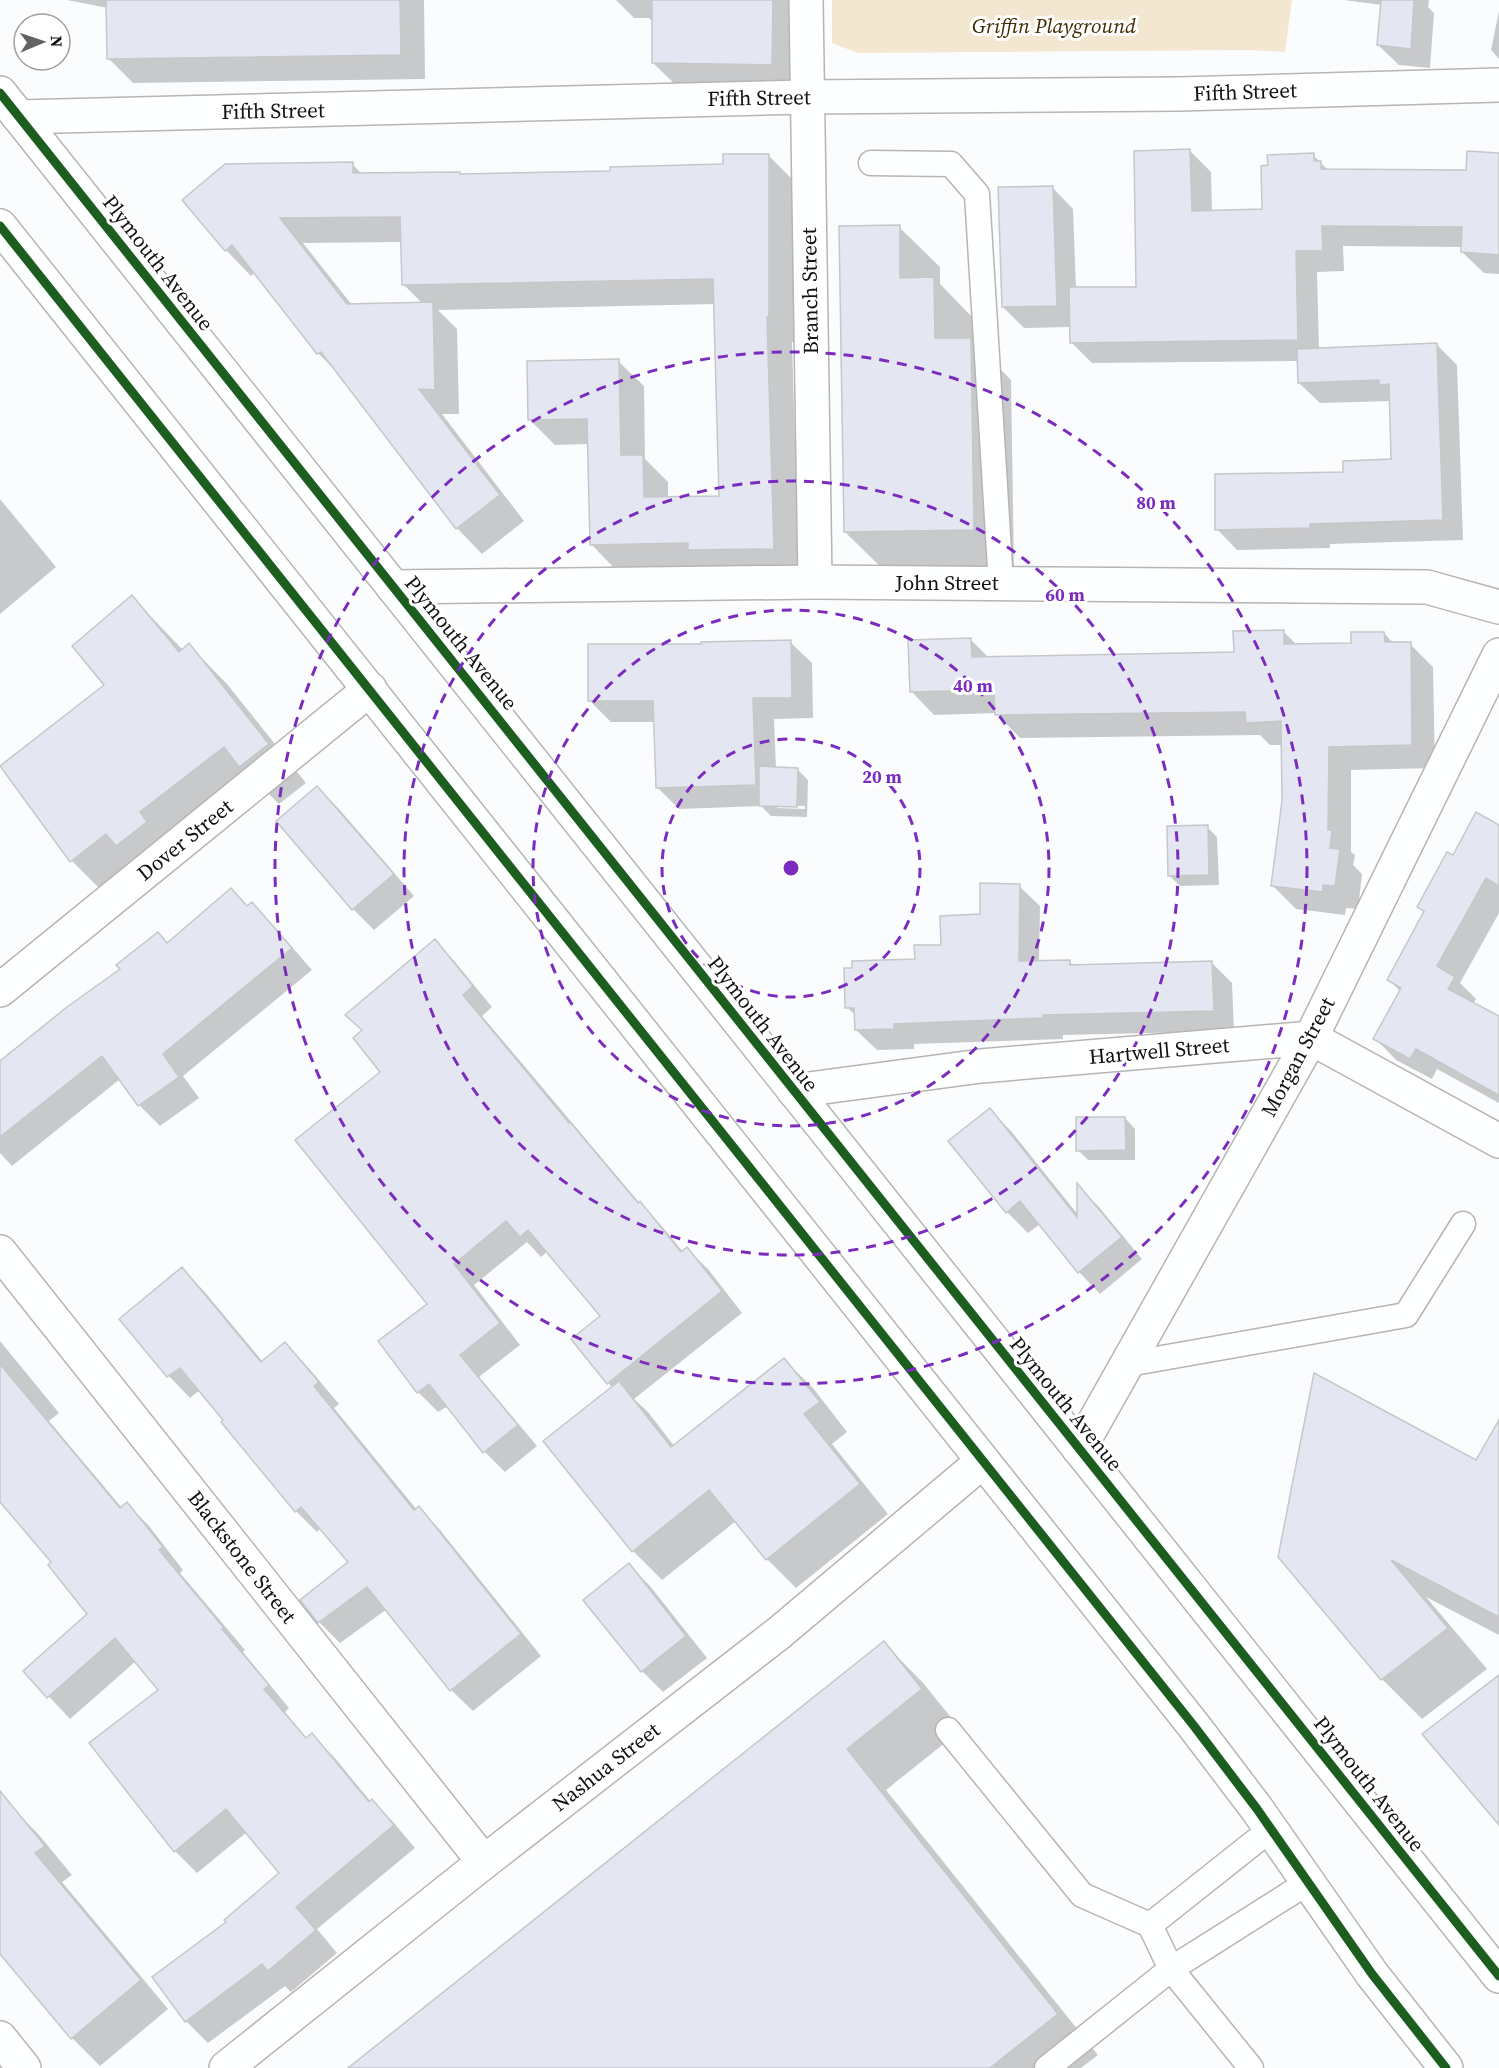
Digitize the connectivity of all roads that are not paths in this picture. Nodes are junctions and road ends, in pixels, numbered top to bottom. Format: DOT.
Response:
graph roads {
  1 [pos="806,0"];
  2 [pos="1499,85"];
  3 [pos="806,97"];
  4 [pos="10,105"];
  5 [pos="871,163"];
  6 [pos="0,226"];
  7 [pos="815,582"];
  8 [pos="1001,584"];
  9 [pos="393,587"];
  10 [pos="1499,607"];
  11 [pos="1499,655"];
  12 [pos="370,689"];
  13 [pos="0,990"];
  14 [pos="1311,1038"];
  15 [pos="794,1091"];
  16 [pos="1499,1141"];
  17 [pos="1463,1224"];
  18 [pos="0,1252"];
  19 [pos="1128,1364"];
  20 [pos="1079,1449"];
  21 [pos="983,1461"];
  22 [pos="948,1730"];
  23 [pos="1271,1829"];
  24 [pos="484,1862"];
  25 [pos="1307,1883"];
  26 [pos="1150,1925"];
  27 [pos="1172,1969"];
  28 [pos="1499,1976"];
  29 [pos="0,2038"];
  30 [pos="24,2068"];
  31 [pos="226,2068"];
  32 [pos="1047,2068"];
  33 [pos="1251,2068"];
  34 [pos="1446,2068"];
  1 -- 3 [label="street, Branch Street"];
  2 -- 3 [label="street, Fifth Street"];
  3 -- 4 [label="street, Fifth Street"];
  3 -- 7 [label="street, Branch Street"];
  4 -- 9 [label="street, Plymouth Avenue"];
  5 -- 8 [label="lane"];
  6 -- 12 [label="street"];
  7 -- 8 [label="street, John Street"];
  7 -- 9 [label="street, John Street"];
  8 -- 10 [label="street, John Street"];
  9 -- 15 [label="street, Plymouth Avenue"];
  11 -- 14 [label="street, Morgan Street"];
  12 -- 13 [label="street, Dover Street"];
  12 -- 21 [label="street"];
  14 -- 15 [label="street, Hartwell Street"];
  14 -- 16 [label="street"];
  14 -- 19 [label="street, Morgan Street"];
  15 -- 20 [label="street, Plymouth Avenue"];
  17 -- 19 [label="lane"];
  18 -- 24 [label="street, Blackstone Street"];
  19 -- 20 [label="street, Morgan Street"];
  20 -- 28 [label="street, Plymouth Avenue"];
  21 -- 23 [label="street"];
  21 -- 24 [label="street, Nashua Street"];
  22 -- 26 [label="lane"];
  23 -- 25 [label="street"];
  23 -- 26 [label="lane"];
  24 -- 31 [label="street, Nashua Street"];
  25 -- 27 [label="lane"];
  25 -- 34 [label="street"];
  26 -- 27 [label="lane"];
  27 -- 32 [label="lane"];
  27 -- 33 [label="lane"];
  29 -- 30 [label="street"];
}
